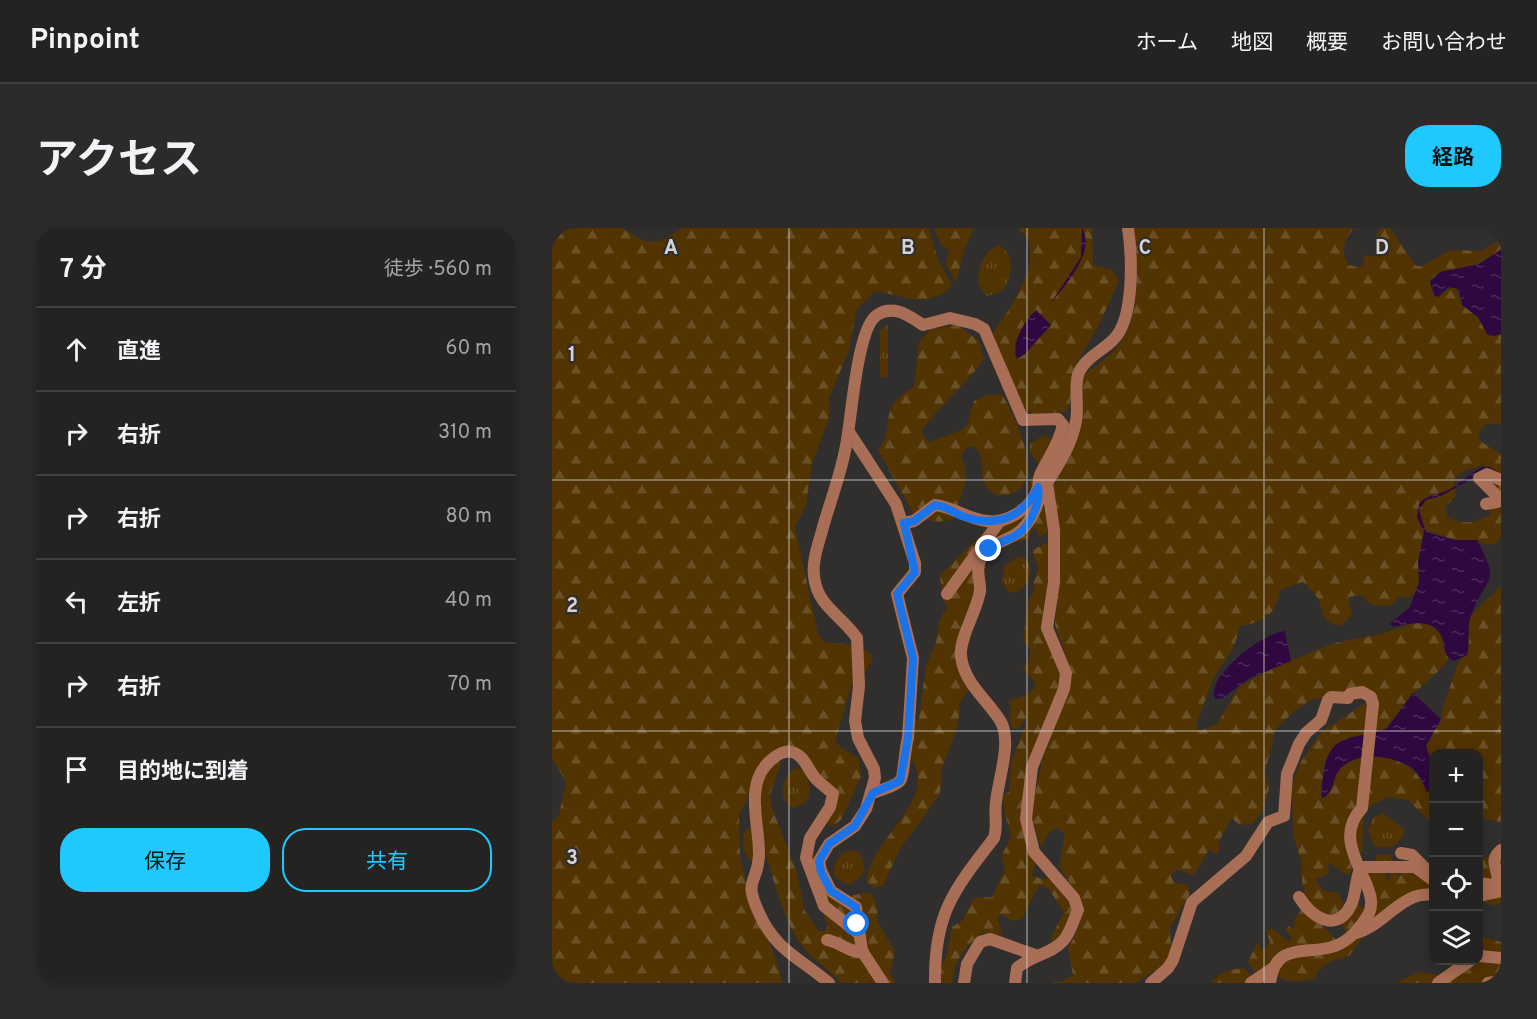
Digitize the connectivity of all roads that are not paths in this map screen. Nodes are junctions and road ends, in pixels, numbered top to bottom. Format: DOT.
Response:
graph roads {
  1 [pos="1128,228"];
  2 [pos="849,432"];
  3 [pos="1501,480"];
  4 [pos="1038,487"];
  5 [pos="1486,504"];
  6 [pos="999,522"];
  7 [pos="904,523"];
  8 [pos="947,594"];
  9 [pos="873,793"];
  10 [pos="1501,850"];
  11 [pos="1401,853"];
  12 [pos="1360,870"];
  13 [pos="1429,874"];
  14 [pos="1429,877"];
  15 [pos="1483,884"];
  16 [pos="1501,891"];
  17 [pos="1429,895"];
  18 [pos="1483,895"];
  19 [pos="1299,897"];
  20 [pos="853,921"];
  21 [pos="1355,933"];
  22 [pos="827,940"];
  23 [pos="863,952"];
  24 [pos="1035,955"];
  25 [pos="1483,956"];
  26 [pos="1501,958"];
  27 [pos="1464,965"];
  28 [pos="1274,968"];
  29 [pos="1501,981"];
  30 [pos="829,983"];
  31 [pos="883,983"];
  32 [pos="935,983"];
  33 [pos="964,983"];
  34 [pos="1015,983"];
  35 [pos="1151,983"];
  36 [pos="1251,983"];
  37 [pos="1270,983"];
  38 [pos="1438,983"];
  39 [pos="1488,983"];
  1 -- 24 [label="street"];
  2 -- 4 [label="street"];
  2 -- 7 [label="street"];
  2 -- 9 [label="street"];
  3 -- 5 [label="street"];
  4 -- 6 [label="street"];
  4 -- 32 [label="street"];
  6 -- 7 [label="street"];
  6 -- 8 [label="street"];
  7 -- 9 [label="street"];
  9 -- 20 [label="street"];
  10 -- 15 [label="street"];
  11 -- 13 [label="street"];
  12 -- 14 [label="street"];
  12 -- 19 [label="street"];
  12 -- 21 [label="street"];
  12 -- 35 [label="street"];
  16 -- 18 [label="street"];
  17 -- 21 [label="street"];
  20 -- 23 [label="street"];
  20 -- 30 [label="street"];
  21 -- 28 [label="street"];
  22 -- 23 [label="street"];
  23 -- 31 [label="street"];
  24 -- 33 [label="street"];
  24 -- 34 [label="street"];
  25 -- 26 [label="street"];
  27 -- 38 [label="street"];
  28 -- 36 [label="street"];
  28 -- 37 [label="street"];
  29 -- 39 [label="street"];
}
